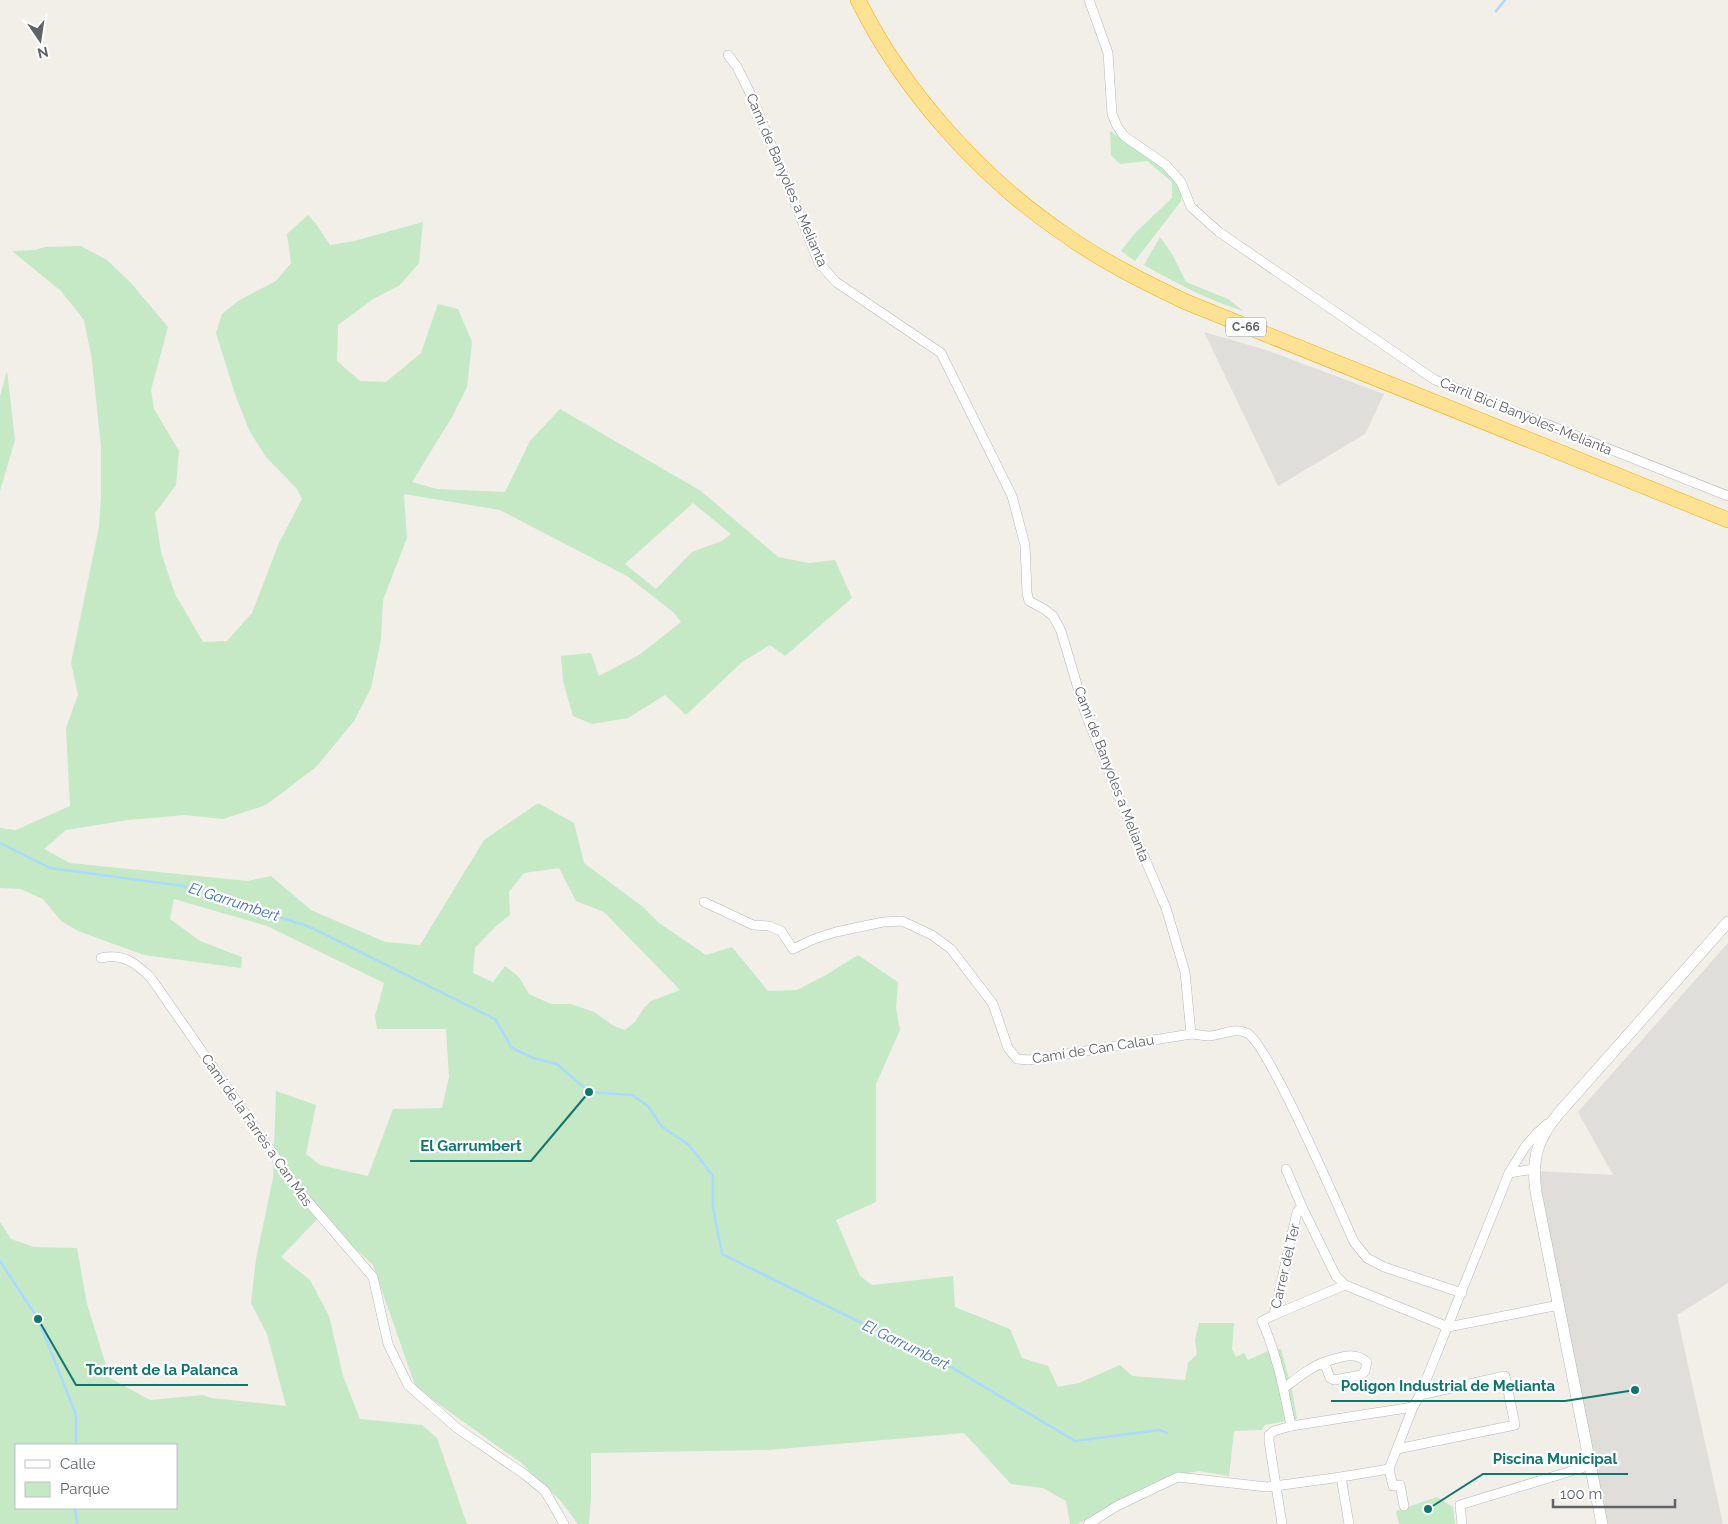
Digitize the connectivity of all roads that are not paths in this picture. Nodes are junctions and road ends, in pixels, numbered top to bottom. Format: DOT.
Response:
graph roads {
  1 [pos="858,0"];
  2 [pos="868,0"];
  3 [pos="1089,0"];
  4 [pos="728,55"];
  5 [pos="1728,496"];
  6 [pos="1728,511"];
  7 [pos="1728,520"];
  8 [pos="704,902"];
  9 [pos="1728,922"];
  10 [pos="101,958"];
  11 [pos="1191,1034"];
  12 [pos="1553,1120"];
  13 [pos="1522,1152"];
  14 [pos="1535,1156"];
  15 [pos="1286,1169"];
  16 [pos="1534,1169"];
  17 [pos="1509,1173"];
  18 [pos="1302,1207"];
  19 [pos="1345,1285"];
  20 [pos="1462,1293"];
  21 [pos="1560,1305"];
  22 [pos="1274,1315"];
  23 [pos="1448,1327"];
  24 [pos="1320,1364"];
  25 [pos="1284,1388"];
  26 [pos="1420,1395"];
  27 [pos="1413,1406"];
  28 [pos="1292,1426"];
  29 [pos="1397,1449"];
  30 [pos="1591,1465"];
  31 [pos="1389,1469"];
  32 [pos="1342,1478"];
  33 [pos="1277,1486"];
  34 [pos="1404,1506"];
  35 [pos="564,1524"];
  36 [pos="1088,1524"];
  37 [pos="1282,1524"];
  38 [pos="1349,1524"];
  39 [pos="1462,1524"];
  40 [pos="1602,1524"];
  1 -- 7 [label="highway, C-66"];
  2 -- 6 [label="highway, C-66"];
  3 -- 5 [label="street, Carril Bici Banyoles-Melianta"];
  4 -- 11 [label="street, Camí de Banyoles a Melianta"];
  8 -- 11 [label="street, Camí de Can Calau"];
  9 -- 12 [label="main road"];
  10 -- 35 [label="street, Camí de la Farrès a Can Mas"];
  11 -- 20 [label="street, Camí de Can Calau"];
  12 -- 13 [label="street"];
  12 -- 14 [label="main road"];
  13 -- 14 [label="street"];
  13 -- 17 [label="street"];
  14 -- 16 [label="main road"];
  15 -- 18 [label="street"];
  16 -- 17 [label="street"];
  16 -- 21 [label="main road"];
  17 -- 20 [label="street"];
  18 -- 19 [label="street"];
  18 -- 22 [label="street, Carrer del Ter"];
  19 -- 22 [label="street"];
  19 -- 23 [label="street"];
  20 -- 23 [label="street"];
  21 -- 23 [label="street"];
  21 -- 30 [label="main road"];
  22 -- 25 [label="street, Carrer del Ter"];
  23 -- 26 [label="street"];
  24 -- 24 [label="street"];
  24 -- 25 [label="street"];
  25 -- 28 [label="street"];
  26 -- 27 [label="street"];
  26 -- 29 [label="street"];
  27 -- 28 [label="street"];
  27 -- 29 [label="street"];
  28 -- 33 [label="street"];
  29 -- 31 [label="street"];
  30 -- 39 [label="street"];
  30 -- 40 [label="main road"];
  31 -- 32 [label="street"];
  31 -- 34 [label="street"];
  32 -- 33 [label="street"];
  32 -- 38 [label="street"];
  33 -- 36 [label="street"];
  33 -- 37 [label="street"];
}
